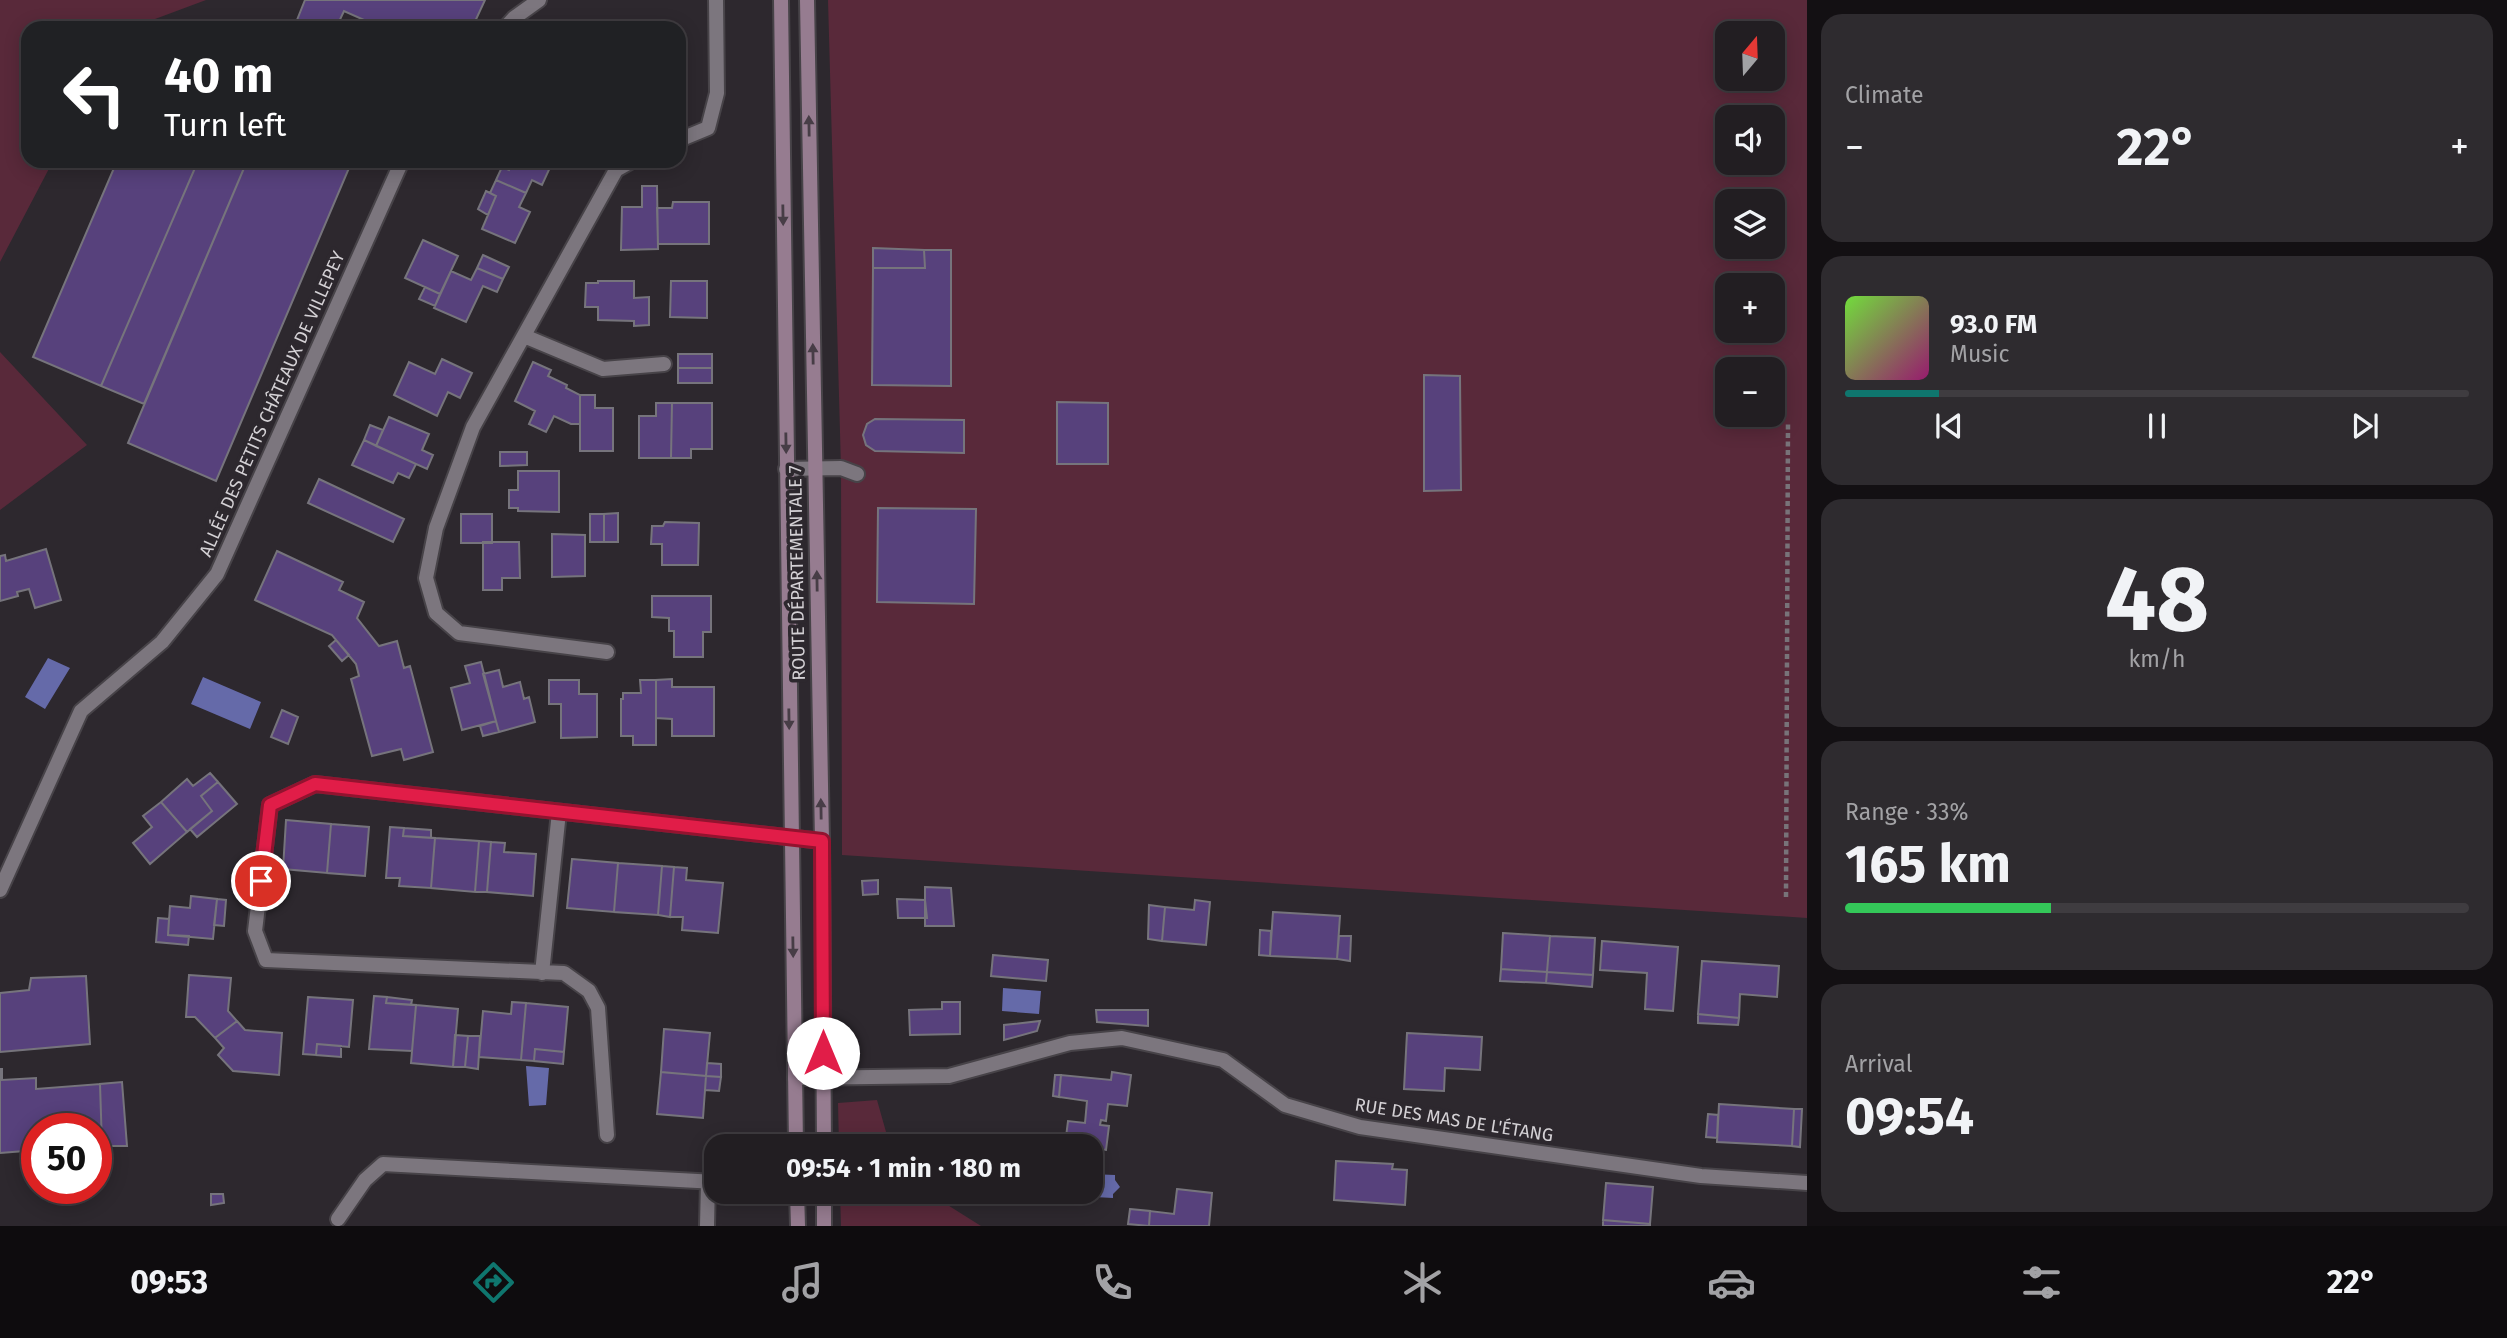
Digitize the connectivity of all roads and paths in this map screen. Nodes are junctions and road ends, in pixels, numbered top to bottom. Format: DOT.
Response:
graph roads {
  1 [pos="540,0"];
  2 [pos="716,0"];
  3 [pos="780,0"];
  4 [pos="807,0"];
  5 [pos="512,21"];
  6 [pos="686,137"];
  7 [pos="399,168"];
  8 [pos="620,168"];
  9 [pos="524,336"];
  10 [pos="664,363"];
  11 [pos="1788,422"];
  12 [pos="786,469"];
  13 [pos="815,469"];
  14 [pos="857,474"];
  15 [pos="607,652"];
  16 [pos="559,812"];
  17 [pos="791,838"];
  18 [pos="822,841"];
  19 [pos="0,891"];
  20 [pos="1786,897"];
  21 [pos="542,973"];
  22 [pos="795,1078"];
  23 [pos="823,1079"];
  24 [pos="796,1134"];
  25 [pos="824,1134"];
  26 [pos="607,1135"];
  27 [pos="704,1182"];
  28 [pos="1807,1183"];
  29 [pos="710,1204"];
  30 [pos="797,1204"];
  31 [pos="824,1204"];
  32 [pos="338,1219"];
  33 [pos="707,1226"];
  34 [pos="797,1226"];
  35 [pos="824,1226"];
  1 -- 5 [label="street"];
  2 -- 6 [label="street"];
  3 -- 12 [label="main road, ROUTE DÉPARTEMENTALE 7, one-way"];
  13 -- 4 [label="main road, ROUTE DÉPARTEMENTALE 7, one-way"];
  7 -- 19 [label="street, ALLÉE DES PETITS CHÂTEAUX DE VILLEPEY"];
  8 -- 9 [label="street"];
  9 -- 10 [label="street"];
  9 -- 15 [label="street"];
  11 -- 20 [label="path"];
  12 -- 13 [label="street"];
  12 -- 17 [label="main road, ROUTE DÉPARTEMENTALE 7, one-way"];
  13 -- 14 [label="street"];
  18 -- 13 [label="main road, ROUTE DÉPARTEMENTALE 7, one-way"];
  16 -- 17 [label="street"];
  16 -- 21 [label="street"];
  16 -- 21 [label="street"];
  17 -- 18 [label="street"];
  17 -- 22 [label="main road, ROUTE DÉPARTEMENTALE 7, one-way"];
  18 -- 23 [label="main road, ROUTE DÉPARTEMENTALE 7"];
  21 -- 26 [label="street"];
  22 -- 23 [label="street, RUE DES MAS DE L'ÉTANG"];
  22 -- 24 [label="main road, ROUTE DÉPARTEMENTALE 7"];
  23 -- 25 [label="main road, ROUTE DÉPARTEMENTALE 7"];
  23 -- 28 [label="street, RUE DES MAS DE L'ÉTANG"];
  27 -- 32 [label="street"];
  29 -- 33 [label="street"];
  30 -- 34 [label="main road"];
  31 -- 35 [label="main road"];
}
